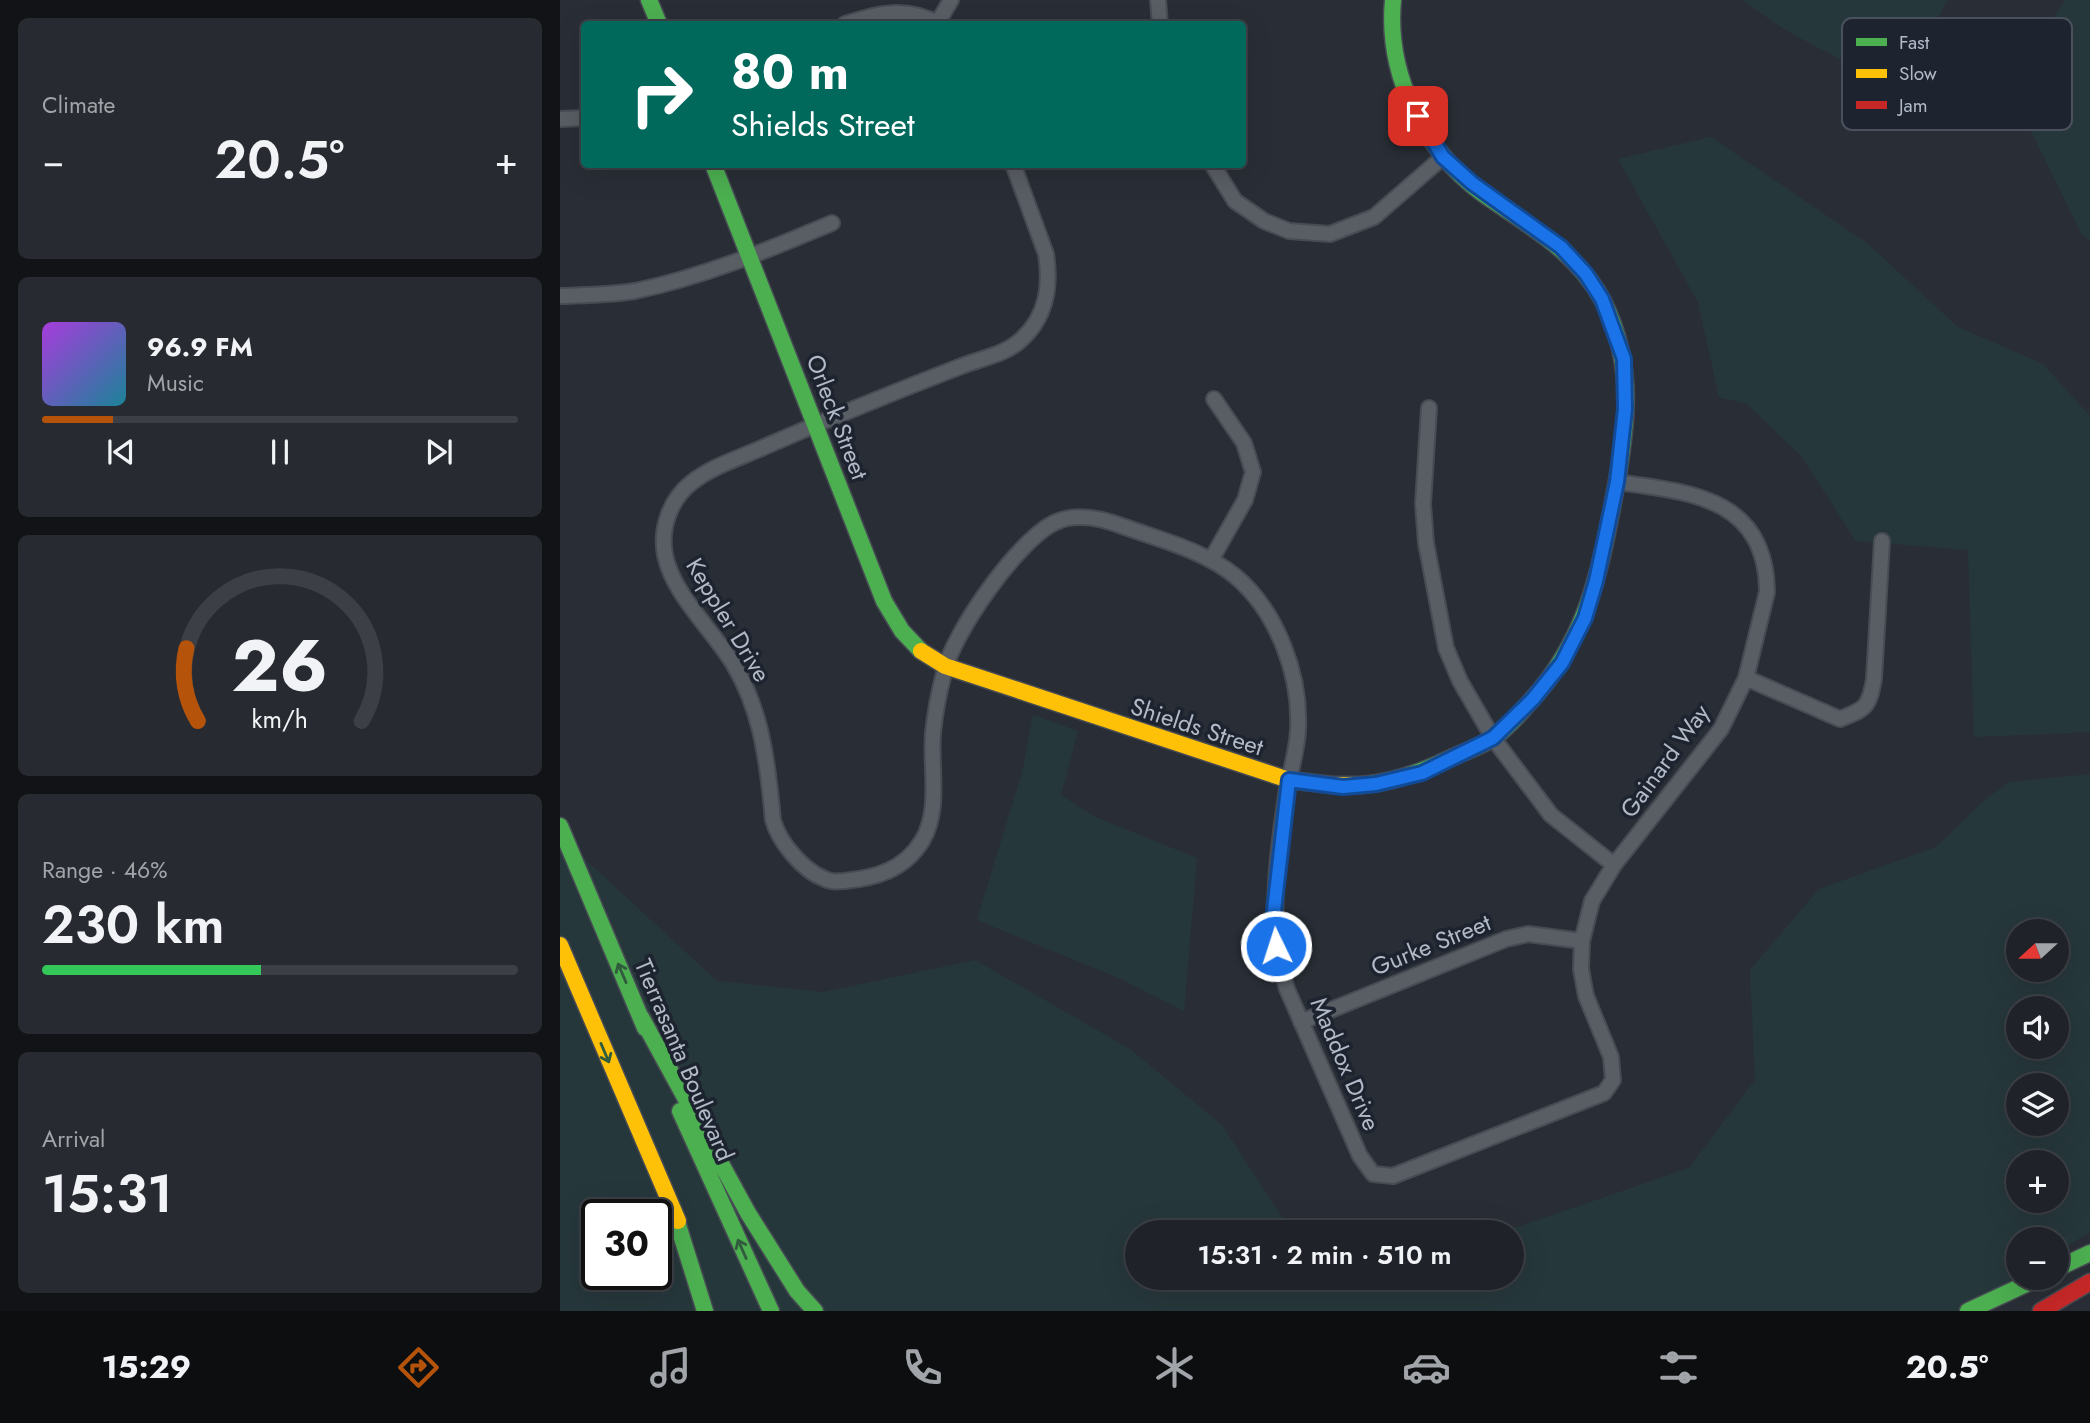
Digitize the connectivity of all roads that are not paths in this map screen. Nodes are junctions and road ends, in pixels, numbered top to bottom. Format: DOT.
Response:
graph roads {
  1 [pos="649,0"];
  2 [pos="951,0"];
  3 [pos="1157,0"];
  4 [pos="1393,0"];
  5 [pos="658,21"];
  6 [pos="854,21"];
  7 [pos="931,21"];
  8 [pos="940,21"];
  9 [pos="1159,21"];
  10 [pos="581,118"];
  11 [pos="560,119"];
  12 [pos="1443,157"];
  13 [pos="715,168"];
  14 [pos="1014,168"];
  15 [pos="1214,168"];
  16 [pos="832,223"];
  17 [pos="749,257"];
  18 [pos="560,296"];
  19 [pos="1214,399"];
  20 [pos="1429,408"];
  21 [pos="817,425"];
  22 [pos="1617,482"];
  23 [pos="1882,541"];
  24 [pos="1210,560"];
  25 [pos="945,666"];
  26 [pos="1745,678"];
  27 [pos="1493,738"];
  28 [pos="1289,780"];
  29 [pos="560,826"];
  30 [pos="1614,865"];
  31 [pos="1582,941"];
  32 [pos="560,945"];
  33 [pos="641,1017"];
  34 [pos="1301,1022"];
  35 [pos="1590,1099"];
  36 [pos="673,1209"];
  37 [pos="2090,1253"];
  38 [pos="2069,1263"];
  39 [pos="2090,1282"];
  40 [pos="2013,1290"];
  41 [pos="705,1311"];
  42 [pos="719,1311"];
  43 [pos="771,1311"];
  44 [pos="815,1311"];
  45 [pos="1968,1311"];
  46 [pos="2041,1311"];
  1 -- 5 [label="main road"];
  2 -- 8 [label="street"];
  3 -- 9 [label="street"];
  4 -- 12 [label="main road, Shields Street"];
  6 -- 7 [label="street"];
  10 -- 11 [label="street"];
  12 -- 15 [label="street"];
  12 -- 22 [label="main road, Shields Street"];
  13 -- 17 [label="main road, Orleck Street"];
  14 -- 21 [label="street, Keppler Drive"];
  16 -- 17 [label="street"];
  17 -- 18 [label="street"];
  17 -- 21 [label="main road, Orleck Street"];
  19 -- 24 [label="street"];
  20 -- 27 [label="street"];
  21 -- 25 [label="main road, Orleck Street"];
  21 -- 25 [label="street, Keppler Drive"];
  22 -- 26 [label="street, Gainard Way"];
  22 -- 27 [label="main road, Shields Street"];
  23 -- 26 [label="street"];
  24 -- 25 [label="street, Keppler Drive"];
  24 -- 28 [label="street, Maddox Drive"];
  25 -- 28 [label="main road, Shields Street"];
  26 -- 30 [label="street, Gainard Way"];
  27 -- 28 [label="main road, Shields Street"];
  27 -- 30 [label="street"];
  28 -- 34 [label="street, Maddox Drive"];
  33 -- 29 [label="main road, Tierrasanta Boulevard, one-way"];
  30 -- 31 [label="street, Gainard Way"];
  31 -- 34 [label="street, Gurke Street"];
  31 -- 35 [label="street, Gainard Way"];
  32 -- 36 [label="main road, one-way"];
  43 -- 33 [label="main road, Tierrasanta Boulevard, one-way"];
  33 -- 44 [label="main road"];
  34 -- 35 [label="street, Maddox Drive"];
  36 -- 41 [label="main road"];
  36 -- 42 [label="main road"];
  37 -- 38 [label="main road"];
  39 -- 46 [label="main road"];
  40 -- 45 [label="main road"];
}
